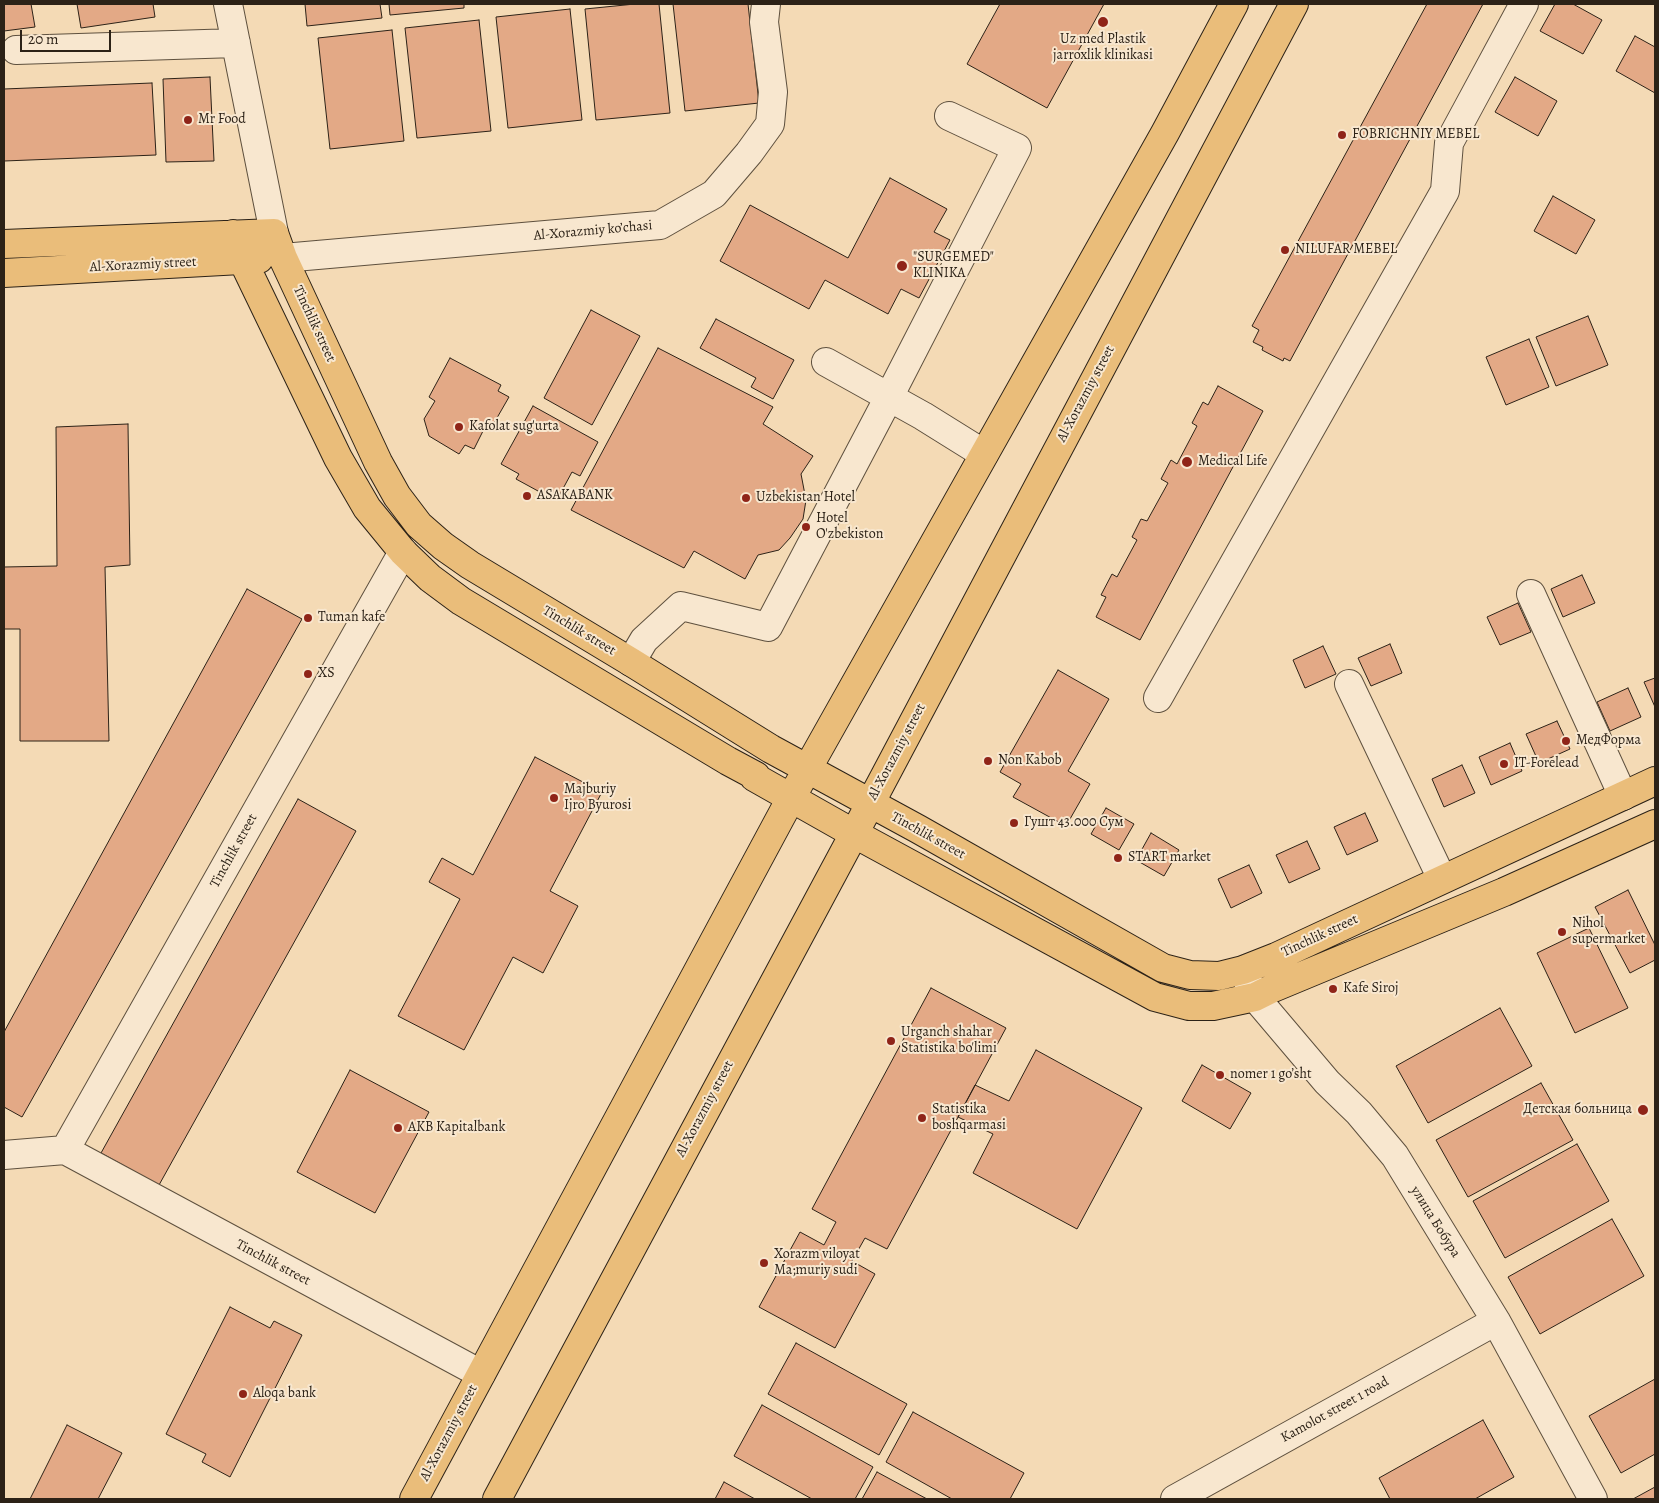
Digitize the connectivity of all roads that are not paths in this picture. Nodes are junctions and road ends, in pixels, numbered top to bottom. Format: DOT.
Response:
graph roads {
  1 [pos="228,4"];
  2 [pos="766,4"];
  3 [pos="1234,4"];
  4 [pos="1294,4"];
  5 [pos="1524,4"];
  6 [pos="236,43"];
  7 [pos="16,50"];
  8 [pos="949,116"];
  9 [pos="4,244"];
  10 [pos="278,245"];
  11 [pos="238,247"];
  12 [pos="4,273"];
  13 [pos="826,362"];
  14 [pos="889,397"];
  15 [pos="984,454"];
  16 [pos="403,552"];
  17 [pos="1531,594"];
  18 [pos="631,662"];
  19 [pos="1349,684"];
  20 [pos="1158,698"];
  21 [pos="807,769"];
  22 [pos="1655,781"];
  23 [pos="1623,796"];
  24 [pos="791,798"];
  25 [pos="870,804"];
  26 [pos="1655,824"];
  27 [pos="853,833"];
  28 [pos="1442,879"];
  29 [pos="1243,970"];
  30 [pos="1254,997"];
  31 [pos="65,1150"];
  32 [pos="4,1155"];
  33 [pos="1496,1321"];
  34 [pos="481,1374"];
  35 [pos="414,1499"];
  36 [pos="497,1499"];
  37 [pos="1174,1499"];
  38 [pos="1594,1499"];
  1 -- 6 [label="street"];
  2 -- 10 [label="street, Al-Xorazmiy ko’chasi"];
  3 -- 15 [label="main road"];
  4 -- 25 [label="main road, Al-Xorazmiy street"];
  5 -- 20 [label="street"];
  6 -- 7 [label="street"];
  6 -- 10 [label="street"];
  8 -- 14 [label="street"];
  9 -- 11 [label="main road, Al-Xorazmiy street"];
  10 -- 11 [label="main road, Al-Xorazmiy street"];
  10 -- 18 [label="main road, Tinchlik street"];
  11 -- 12 [label="main road, Al-Xorazmiy street"];
  11 -- 16 [label="main road, Tinchlik street"];
  13 -- 14 [label="street"];
  14 -- 15 [label="street"];
  14 -- 18 [label="street"];
  15 -- 21 [label="main road, Al-Xorazmiy street"];
  16 -- 24 [label="main road, Tinchlik street"];
  16 -- 31 [label="street, Tinchlik street"];
  17 -- 23 [label="street"];
  18 -- 21 [label="main road, Tinchlik street"];
  19 -- 28 [label="street"];
  21 -- 24 [label="main road, Al-Xorazmiy street"];
  21 -- 25 [label="main road, Tinchlik street"];
  22 -- 23 [label="main road, Tinchlik street"];
  23 -- 28 [label="main road, Tinchlik street"];
  24 -- 27 [label="main road, Tinchlik street"];
  24 -- 34 [label="main road, Al-Xorazmiy street"];
  25 -- 27 [label="main road, Al-Xorazmiy street"];
  25 -- 29 [label="main road, Tinchlik street"];
  26 -- 30 [label="main road, Tinchlik street"];
  27 -- 30 [label="main road, Tinchlik street"];
  27 -- 36 [label="main road, Al-Xorazmiy street"];
  28 -- 29 [label="main road, Tinchlik street"];
  29 -- 30 [label="street, улица Бобура"];
  30 -- 33 [label="street, улица Бобура"];
  31 -- 32 [label="street"];
  31 -- 34 [label="street, Tinchlik street"];
  33 -- 37 [label="street, Kamolot street 1 road"];
  33 -- 38 [label="street, улица Бобура"];
  34 -- 35 [label="main road, Al-Xorazmiy street"];
}
